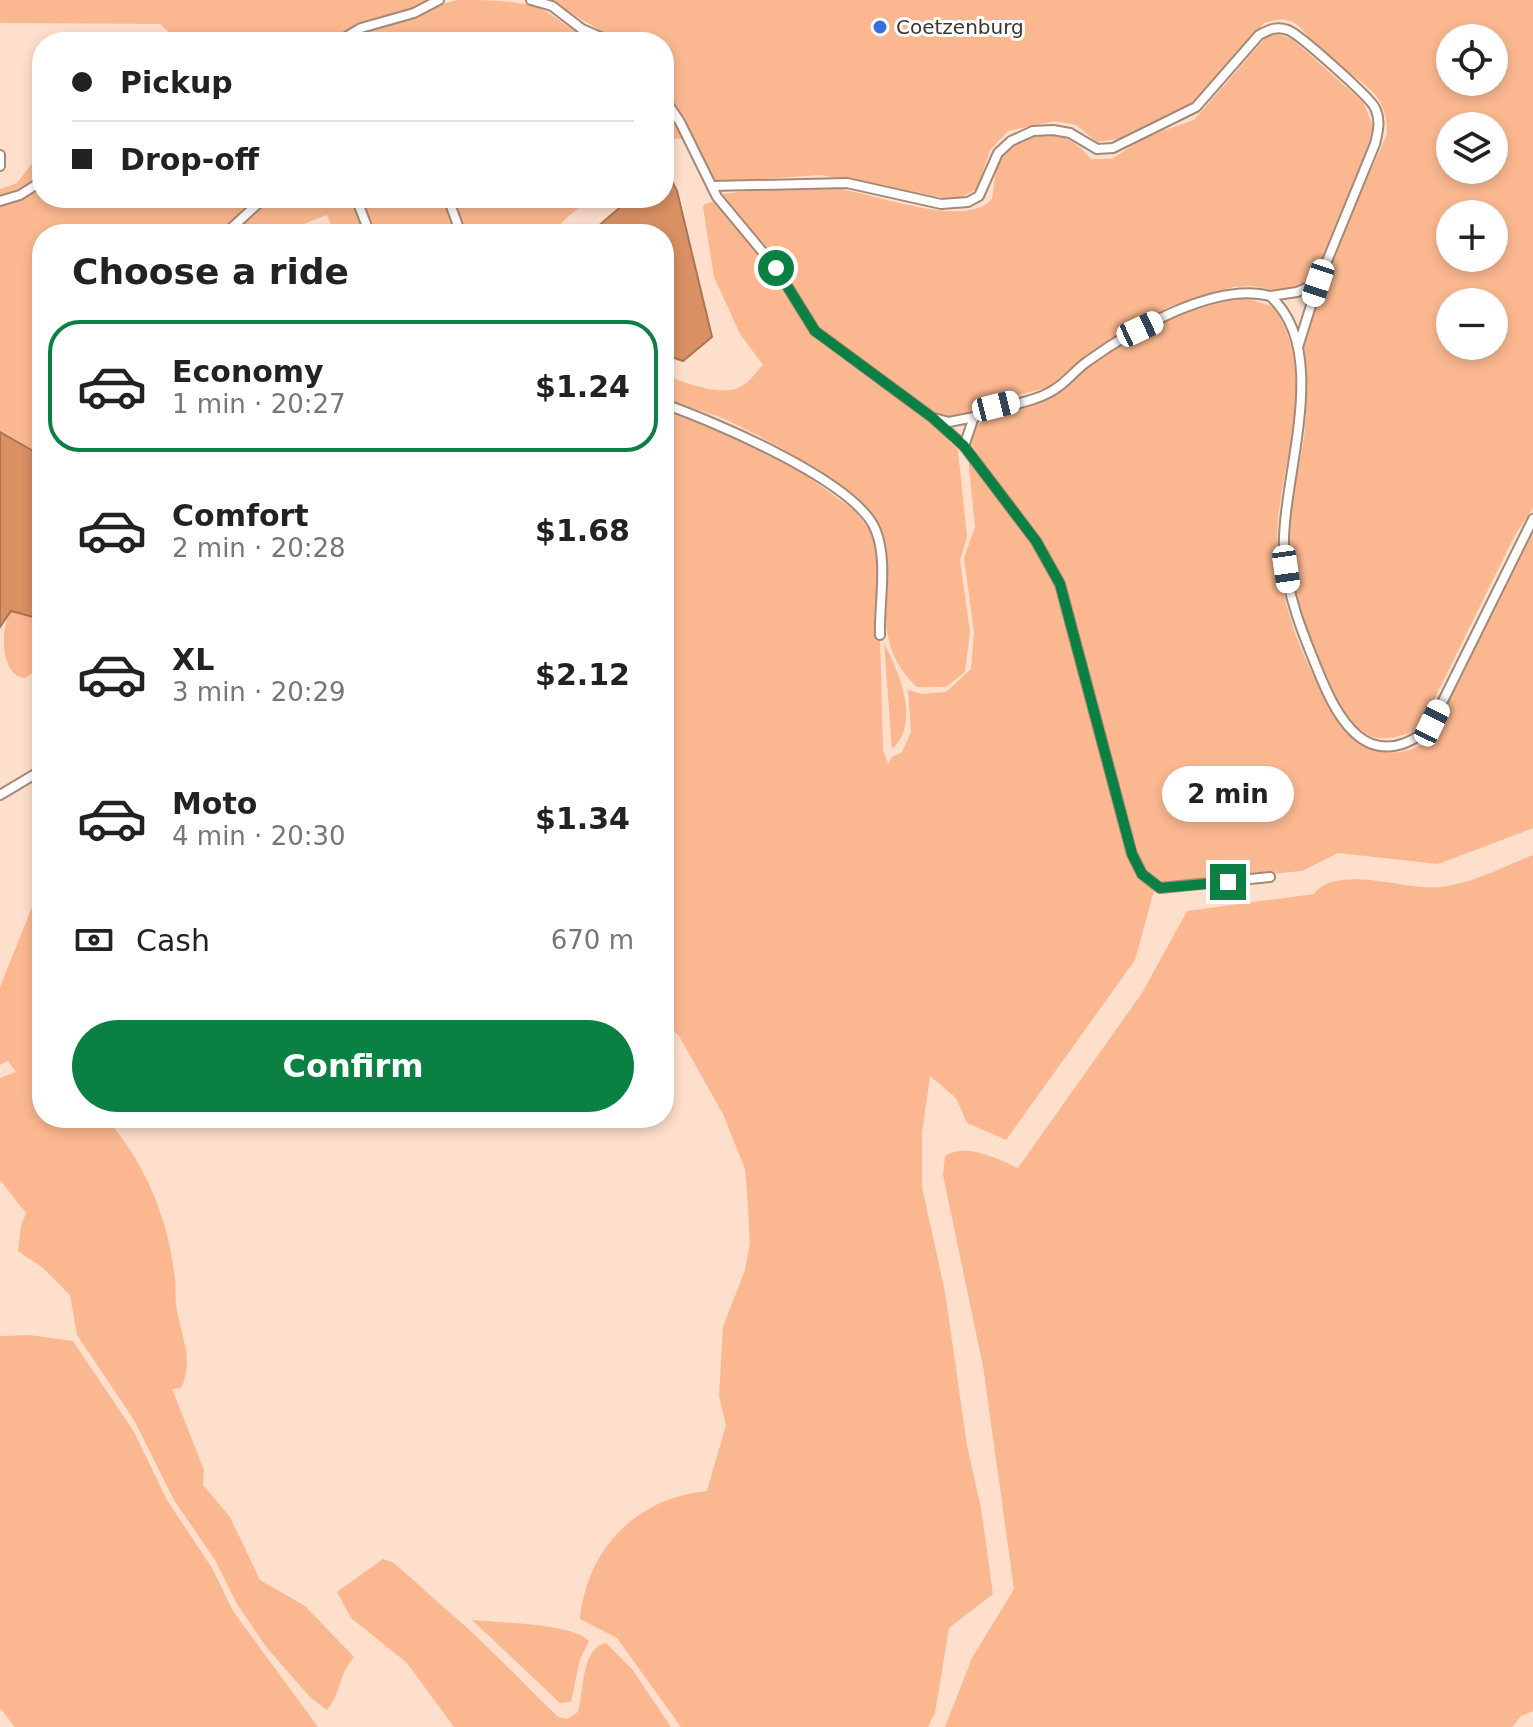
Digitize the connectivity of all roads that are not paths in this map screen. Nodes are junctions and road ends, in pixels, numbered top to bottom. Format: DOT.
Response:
graph roads {
  1 [pos="439,0"];
  2 [pos="531,0"];
  3 [pos="354,32"];
  4 [pos="589,32"];
  5 [pos="674,113"];
  6 [pos="0,155"];
  7 [pos="0,166"];
  8 [pos="712,186"];
  9 [pos="32,187"];
  10 [pos="0,201"];
  11 [pos="253,208"];
  12 [pos="236,224"];
  13 [pos="1318,283"];
  14 [pos="1270,296"];
  15 [pos="1296,350"];
  16 [pos="674,407"];
  17 [pos="974,417"];
  18 [pos="933,418"];
  19 [pos="964,446"];
  20 [pos="1533,519"];
  21 [pos="880,635"];
  22 [pos="32,776"];
  23 [pos="0,795"];
  24 [pos="1270,877"];
  1 -- 3 [label="street"];
  2 -- 4 [label="street"];
  5 -- 8 [label="street"];
  6 -- 7 [label="street"];
  8 -- 13 [label="street"];
  8 -- 18 [label="street"];
  9 -- 10 [label="street"];
  11 -- 12 [label="street"];
  13 -- 14 [label="street"];
  13 -- 15 [label="street"];
  14 -- 15 [label="street"];
  14 -- 17 [label="street"];
  15 -- 20 [label="street"];
  16 -- 21 [label="street"];
  17 -- 18 [label="street"];
  17 -- 19 [label="street"];
  18 -- 19 [label="street"];
  19 -- 24 [label="street"];
  22 -- 23 [label="street"];
}
